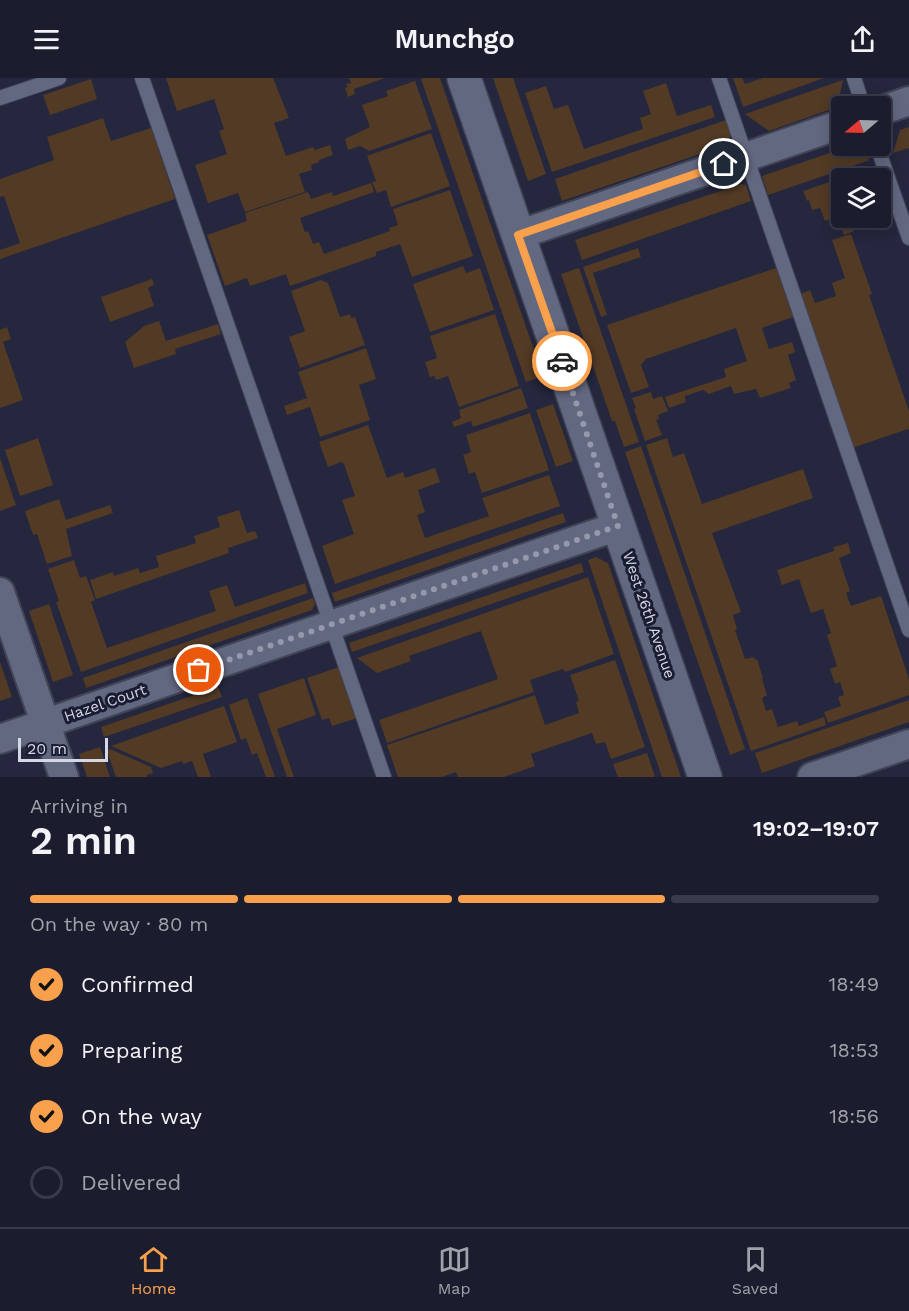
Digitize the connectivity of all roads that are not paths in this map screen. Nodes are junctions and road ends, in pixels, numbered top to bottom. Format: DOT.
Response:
graph roads {
  1 [pos="58,78"];
  2 [pos="142,78"];
  3 [pos="464,78"];
  4 [pos="719,78"];
  5 [pos="854,78"];
  6 [pos="860,96"];
  7 [pos="0,98"];
  8 [pos="909,101"];
  9 [pos="891,107"];
  10 [pos="831,128"];
  11 [pos="880,156"];
  12 [pos="746,157"];
  13 [pos="518,235"];
  14 [pos="909,238"];
  15 [pos="618,526"];
  16 [pos="0,592"];
  17 [pos="331,625"];
  18 [pos="909,630"];
  19 [pos="45,723"];
  20 [pos="0,739"];
  21 [pos="909,744"];
  22 [pos="64,777"];
  23 [pos="384,777"];
  24 [pos="705,777"];
  25 [pos="812,777"];
  1 -- 7 [label="lane"];
  2 -- 17 [label="lane"];
  3 -- 13 [label="street, West 26th Avenue"];
  4 -- 12 [label="lane"];
  5 -- 6 [label="lane"];
  8 -- 9 [label="street"];
  10 -- 12 [label="street"];
  11 -- 14 [label="lane"];
  12 -- 13 [label="street"];
  12 -- 18 [label="lane"];
  13 -- 15 [label="street, West 26th Avenue"];
  15 -- 17 [label="street, Hazel Court"];
  15 -- 24 [label="street, West 26th Avenue"];
  16 -- 19 [label="street"];
  17 -- 19 [label="street, Hazel Court"];
  17 -- 23 [label="lane"];
  19 -- 20 [label="street, Hazel Court"];
  19 -- 22 [label="street"];
  21 -- 25 [label="street"];
}
